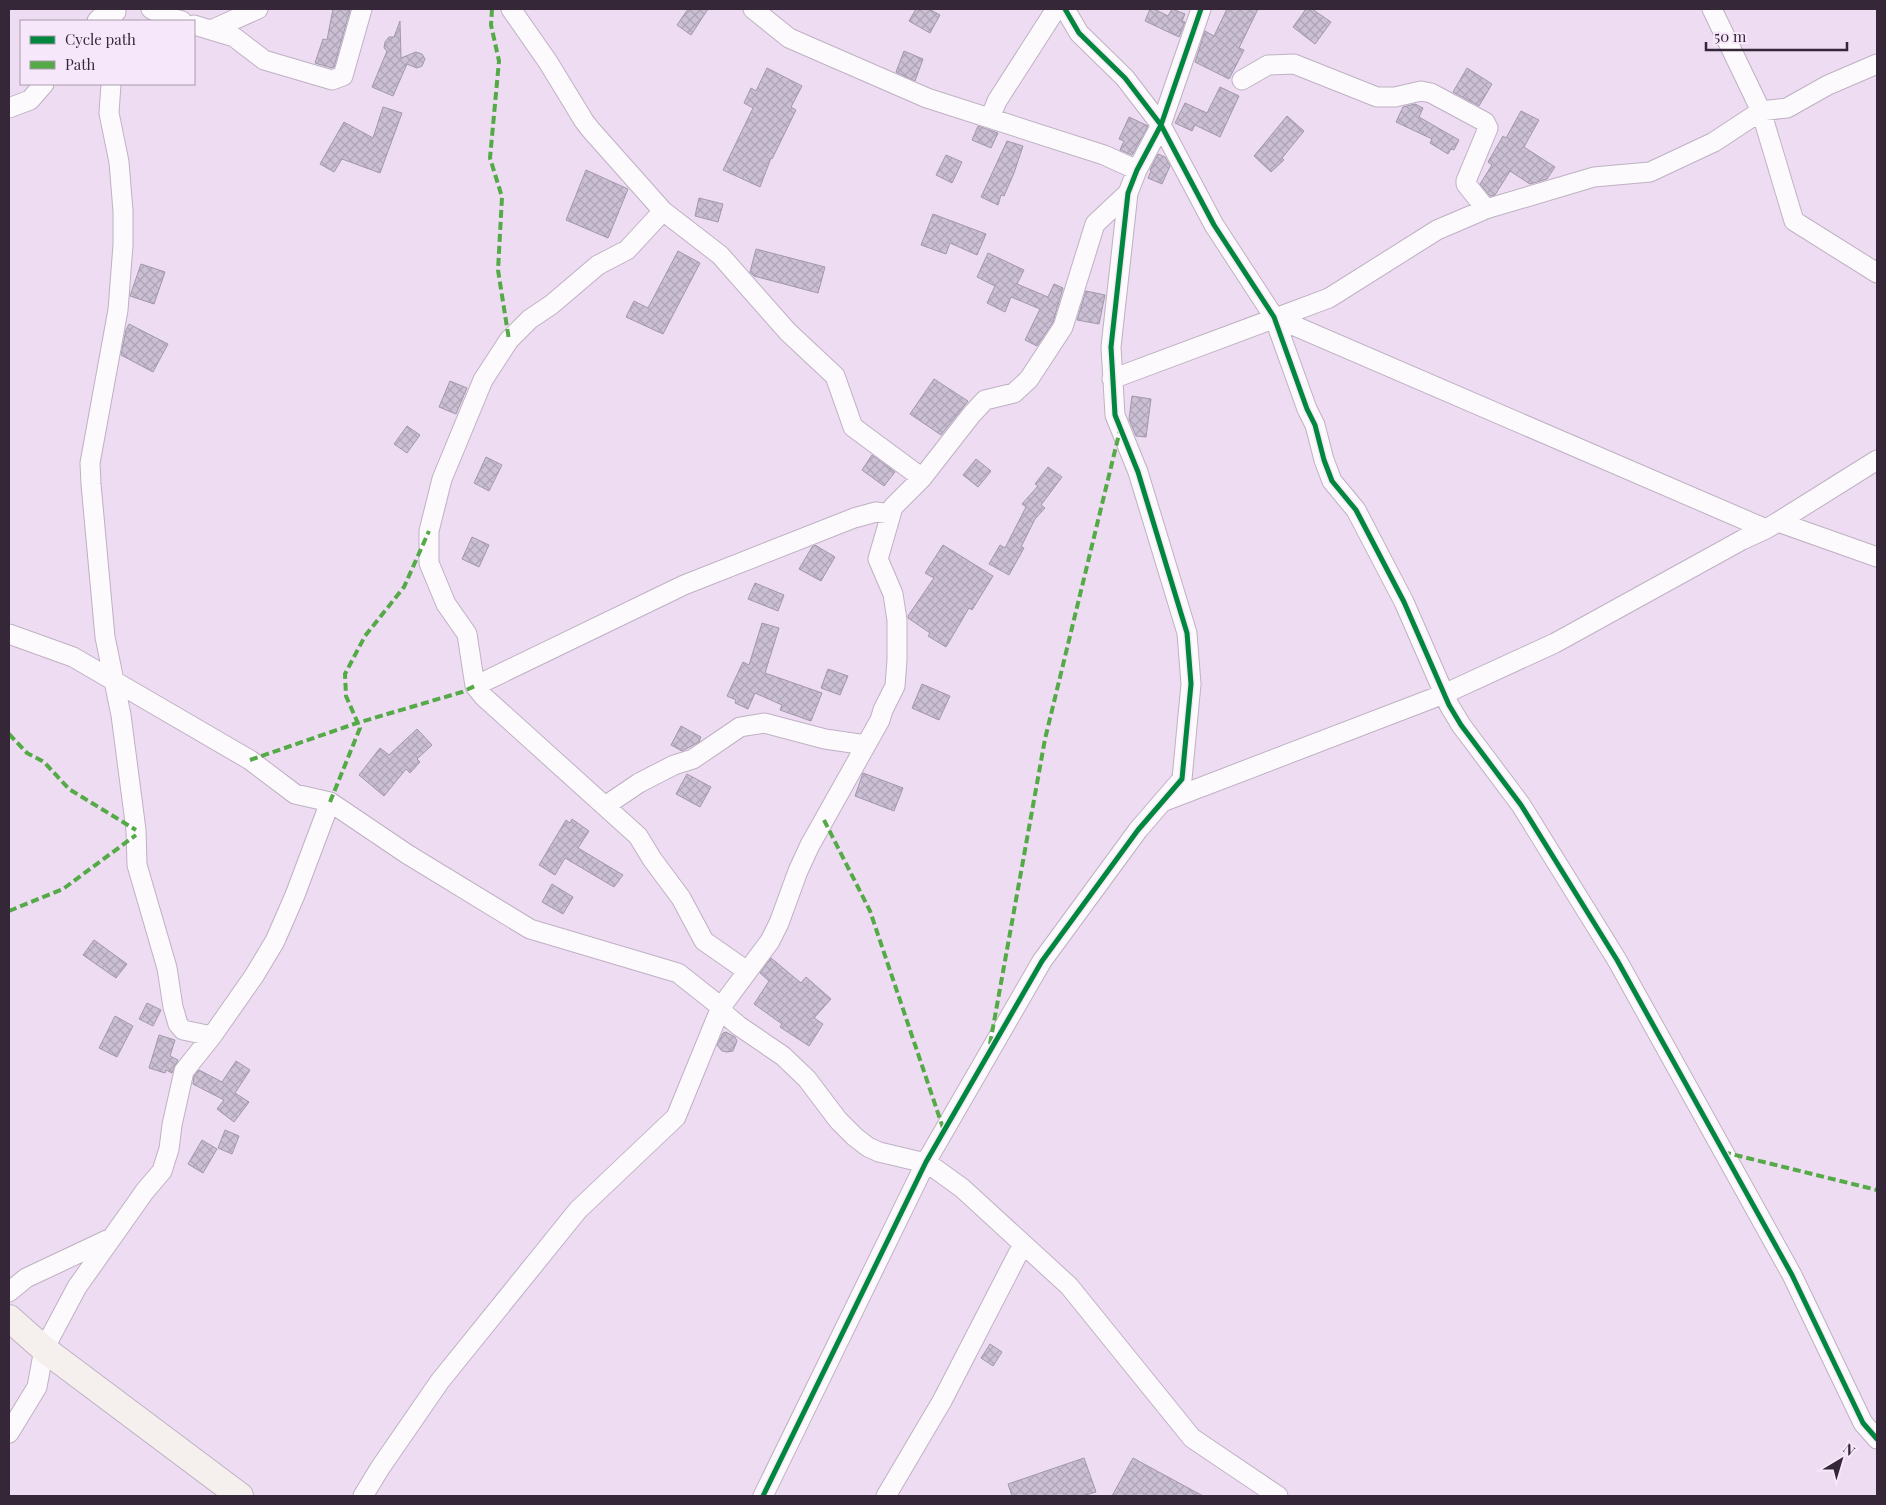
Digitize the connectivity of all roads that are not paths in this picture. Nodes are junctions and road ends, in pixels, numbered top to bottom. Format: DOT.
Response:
graph roads {
  1 [pos="151,9"];
  2 [pos="258,9"];
  3 [pos="362,9"];
  4 [pos="511,9"];
  5 [pos="753,9"];
  6 [pos="1056,9"];
  7 [pos="1065,9"];
  8 [pos="1200,9"];
  9 [pos="1712,9"];
  10 [pos="116,14"];
  11 [pos="98,20"];
  12 [pos="178,20"];
  13 [pos="202,28"];
  14 [pos="1877,64"];
  15 [pos="1242,80"];
  16 [pos="43,85"];
  17 [pos="111,85"];
  18 [pos="9,108"];
  19 [pos="1761,111"];
  20 [pos="990,118"];
  21 [pos="1161,125"];
  22 [pos="1137,170"];
  23 [pos="1128,192"];
  24 [pos="1486,209"];
  25 [pos="663,211"];
  26 [pos="1877,273"];
  27 [pos="1274,318"];
  28 [pos="1112,379"];
  29 [pos="1877,460"];
  30 [pos="922,478"];
  31 [pos="891,514"];
  32 [pos="1772,526"];
  33 [pos="1877,557"];
  34 [pos="9,634"];
  35 [pos="113,682"];
  36 [pos="476,686"];
  37 [pos="1444,694"];
  38 [pos="866,745"];
  39 [pos="330,802"];
  40 [pos="1163,802"];
  41 [pos="605,806"];
  42 [pos="747,971"];
  43 [pos="721,1007"];
  44 [pos="212,1036"];
  45 [pos="926,1162"];
  46 [pos="112,1238"];
  47 [pos="1023,1244"];
  48 [pos="9,1292"];
  49 [pos="9,1318"];
  50 [pos="44,1349"];
  51 [pos="9,1433"];
  52 [pos="1877,1439"];
  53 [pos="240,1496"];
  54 [pos="363,1496"];
  55 [pos="763,1496"];
  56 [pos="886,1496"];
  57 [pos="1278,1496"];
  1 -- 12 [label="street"];
  2 -- 13 [label="street"];
  3 -- 13 [label="street"];
  4 -- 25 [label="street"];
  5 -- 20 [label="street"];
  6 -- 20 [label="street"];
  7 -- 21 [label="street"];
  8 -- 21 [label="street"];
  9 -- 19 [label="street"];
  10 -- 11 [label="street"];
  14 -- 19 [label="street"];
  15 -- 24 [label="street"];
  16 -- 18 [label="street"];
  17 -- 35 [label="street"];
  19 -- 24 [label="street"];
  19 -- 26 [label="street"];
  20 -- 22 [label="street"];
  21 -- 22 [label="street"];
  21 -- 27 [label="street"];
  22 -- 23 [label="street"];
  23 -- 28 [label="street"];
  23 -- 30 [label="street"];
  24 -- 27 [label="street"];
  25 -- 30 [label="street"];
  25 -- 36 [label="street"];
  27 -- 28 [label="street"];
  27 -- 32 [label="street"];
  27 -- 37 [label="street"];
  28 -- 40 [label="street"];
  29 -- 32 [label="street"];
  30 -- 31 [label="street"];
  31 -- 36 [label="street"];
  31 -- 38 [label="street"];
  32 -- 33 [label="street"];
  32 -- 37 [label="street"];
  34 -- 35 [label="street"];
  35 -- 39 [label="street"];
  35 -- 44 [label="street"];
  36 -- 41 [label="street"];
  37 -- 40 [label="street"];
  37 -- 52 [label="street"];
  38 -- 41 [label="street"];
  38 -- 42 [label="street"];
  39 -- 43 [label="street"];
  39 -- 44 [label="street"];
  40 -- 45 [label="street"];
  41 -- 42 [label="street"];
  42 -- 43 [label="street"];
  43 -- 45 [label="street"];
  43 -- 54 [label="street"];
  44 -- 46 [label="street"];
  45 -- 47 [label="street"];
  45 -- 55 [label="street"];
  46 -- 48 [label="street"];
  46 -- 50 [label="street"];
  47 -- 56 [label="street"];
  47 -- 57 [label="street"];
  49 -- 50 [label="main road"];
  50 -- 51 [label="street"];
  50 -- 53 [label="main road"];
}
